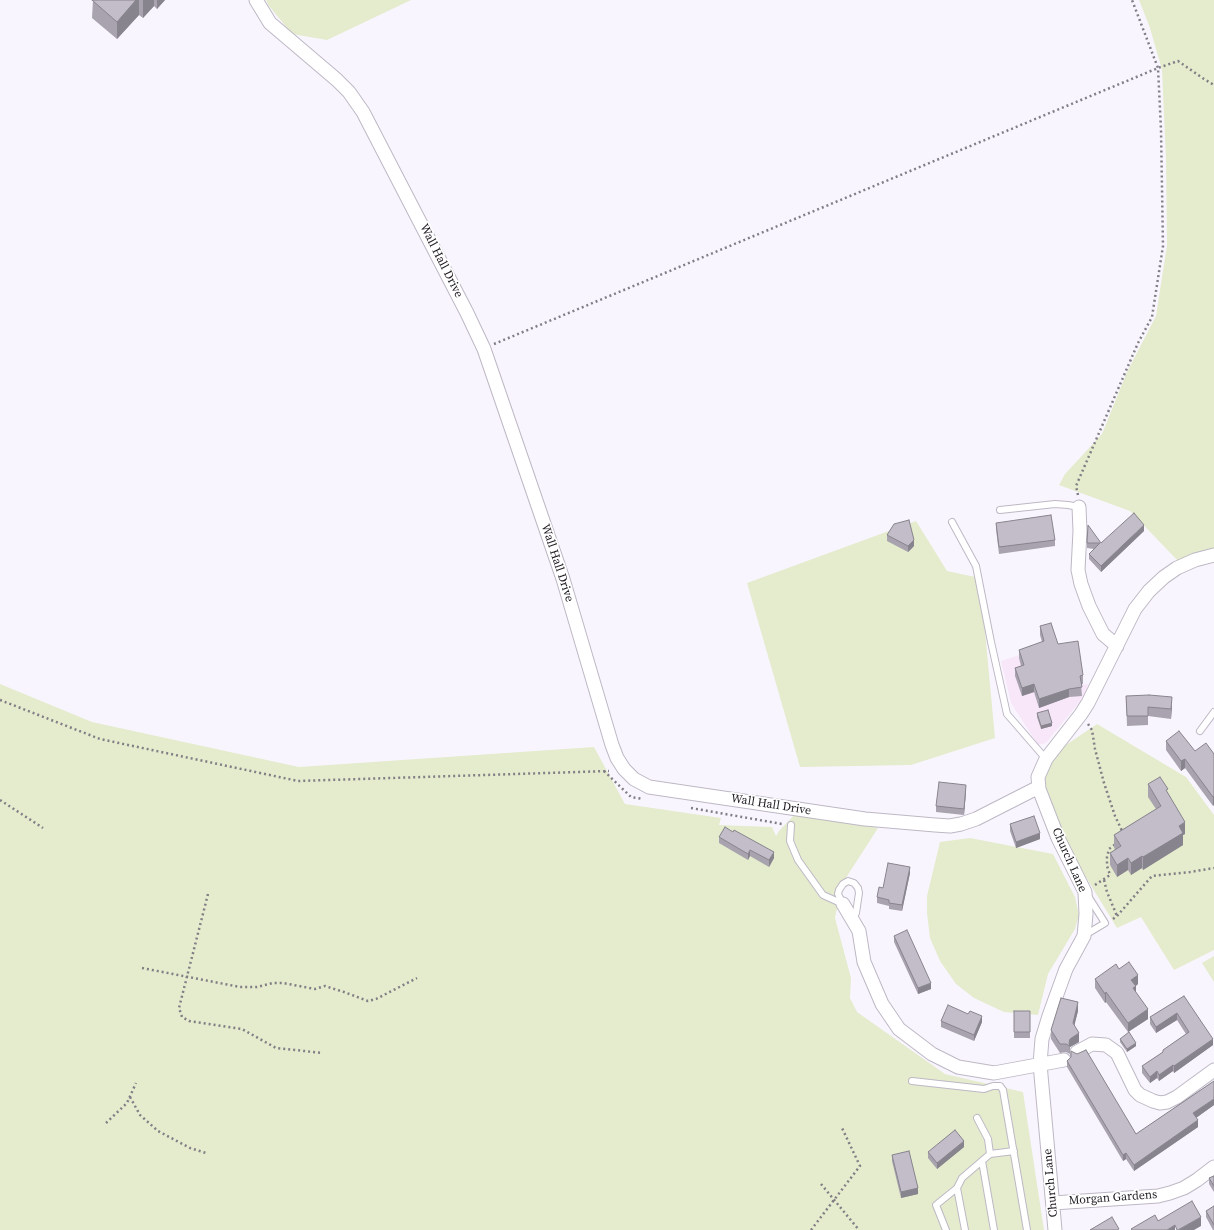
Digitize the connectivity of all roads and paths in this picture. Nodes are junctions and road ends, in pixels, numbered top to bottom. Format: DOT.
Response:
graph roads {
  1 [pos="256,0"];
  2 [pos="1132,0"];
  3 [pos="1158,68"];
  4 [pos="1214,84"];
  5 [pos="484,348"];
  6 [pos="1079,508"];
  7 [pos="1000,510"];
  8 [pos="952,522"];
  9 [pos="1214,555"];
  10 [pos="1117,646"];
  11 [pos="0,700"];
  12 [pos="1214,712"];
  13 [pos="1081,714"];
  14 [pos="1200,731"];
  15 [pos="1046,759"];
  16 [pos="624,769"];
  17 [pos="1039,789"];
  18 [pos="0,800"];
  19 [pos="791,826"];
  20 [pos="43,828"];
  21 [pos="1125,838"];
  22 [pos="1120,842"];
  23 [pos="1214,868"];
  24 [pos="1104,880"];
  25 [pos="1085,892"];
  26 [pos="208,894"];
  27 [pos="843,904"];
  28 [pos="1117,916"];
  29 [pos="853,919"];
  30 [pos="1105,923"];
  31 [pos="1084,936"];
  32 [pos="142,968"];
  33 [pos="186,977"];
  34 [pos="417,978"];
  35 [pos="1077,1052"];
  36 [pos="323,1053"];
  37 [pos="1064,1060"];
  38 [pos="1040,1064"];
  39 [pos="1214,1070"];
  40 [pos="994,1079"];
  41 [pos="912,1081"];
  42 [pos="136,1083"];
  43 [pos="130,1098"];
  44 [pos="977,1118"];
  45 [pos="106,1123"];
  46 [pos="842,1128"];
  47 [pos="1014,1151"];
  48 [pos="206,1153"];
  49 [pos="990,1154"];
  50 [pos="982,1161"];
  51 [pos="1214,1167"];
  52 [pos="822,1184"];
  53 [pos="957,1188"];
  54 [pos="834,1200"];
  55 [pos="1053,1203"];
  56 [pos="811,1230"];
  57 [pos="859,1230"];
  58 [pos="946,1230"];
  59 [pos="965,1230"];
  60 [pos="994,1230"];
  61 [pos="1027,1230"];
  62 [pos="1055,1230"];
  1 -- 5 [label="street, Wall Hall Drive"];
  2 -- 3 [label="path"];
  3 -- 4 [label="path"];
  3 -- 5 [label="path"];
  3 -- 6 [label="path"];
  5 -- 16 [label="street, Wall Hall Drive"];
  6 -- 7 [label="lane"];
  6 -- 10 [label="street"];
  8 -- 15 [label="lane"];
  9 -- 10 [label="street, Church Lane"];
  10 -- 13 [label="street, Church Lane"];
  11 -- 16 [label="path"];
  12 -- 14 [label="lane"];
  13 -- 15 [label="street, Church Lane"];
  13 -- 21 [label="path"];
  15 -- 17 [label="street, Church Lane"];
  16 -- 17 [label="street, Wall Hall Drive"];
  17 -- 25 [label="street, Church Lane"];
  18 -- 20 [label="path"];
  19 -- 27 [label="lane"];
  22 -- 24 [label="path"];
  23 -- 28 [label="path"];
  24 -- 25 [label="path"];
  24 -- 28 [label="path"];
  25 -- 30 [label="lane"];
  25 -- 31 [label="street, Church Lane"];
  26 -- 33 [label="path"];
  27 -- 29 [label="street"];
  27 -- 29 [label="lane"];
  28 -- 30 [label="path"];
  29 -- 40 [label="street"];
  30 -- 31 [label="lane"];
  31 -- 38 [label="street, Church Lane"];
  32 -- 33 [label="path"];
  33 -- 34 [label="path"];
  33 -- 36 [label="path"];
  35 -- 39 [label="street"];
  37 -- 38 [label="street"];
  38 -- 40 [label="street"];
  38 -- 55 [label="street, Church Lane"];
  40 -- 41 [label="lane"];
  40 -- 47 [label="lane"];
  42 -- 43 [label="path"];
  43 -- 45 [label="path"];
  43 -- 48 [label="path"];
  44 -- 49 [label="lane"];
  46 -- 54 [label="path"];
  47 -- 49 [label="lane"];
  47 -- 61 [label="lane"];
  49 -- 50 [label="lane"];
  50 -- 53 [label="lane"];
  50 -- 60 [label="lane"];
  51 -- 55 [label="street, Morgan Gardens"];
  52 -- 54 [label="path"];
  53 -- 58 [label="lane"];
  53 -- 59 [label="lane"];
  54 -- 56 [label="path"];
  54 -- 57 [label="path"];
  55 -- 62 [label="street, Church Lane"];
}
